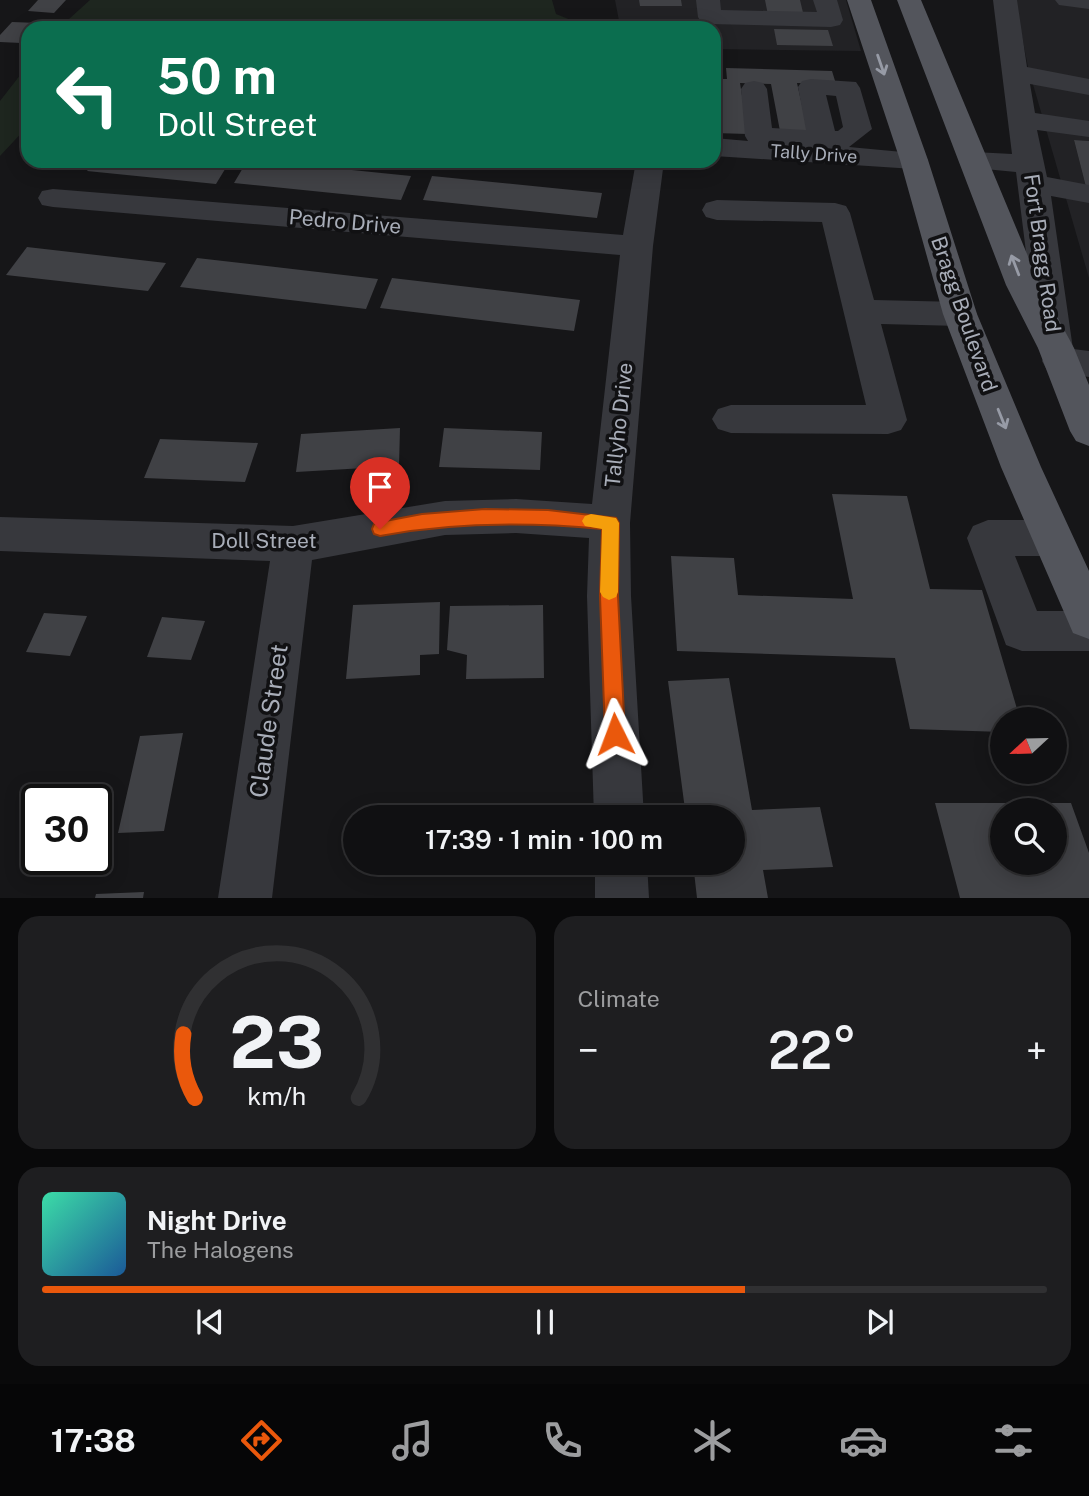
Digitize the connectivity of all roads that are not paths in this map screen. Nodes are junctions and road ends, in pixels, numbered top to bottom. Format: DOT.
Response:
graph roads {
  1 [pos="708,0"];
  2 [pos="909,0"];
  3 [pos="1005,0"];
  4 [pos="1067,0"];
  5 [pos="1089,2"];
  6 [pos="827,7"];
  7 [pos="862,8"];
  8 [pos="1015,74"];
  9 [pos="1089,87"];
  10 [pos="754,89"];
  11 [pos="1021,120"];
  12 [pos="1089,129"];
  13 [pos="721,151"];
  14 [pos="914,160"];
  15 [pos="974,161"];
  16 [pos="649,168"];
  17 [pos="1031,171"];
  18 [pos="762,172"];
  19 [pos="1089,194"];
  20 [pos="53,198"];
  21 [pos="717,210"];
  22 [pos="637,246"];
  23 [pos="859,312"];
  24 [pos="960,314"];
  25 [pos="1068,357"];
  26 [pos="731,419"];
  27 [pos="1089,431"];
  28 [pos="610,523"];
  29 [pos="0,534"];
  30 [pos="1052,538"];
  31 [pos="293,544"];
  32 [pos="1089,620"];
  33 [pos="1089,631"];
  34 [pos="618,805"];
  35 [pos="621,875"];
  36 [pos="245,898"];
  37 [pos="622,898"];
  1 -- 6 [label="street"];
  2 -- 15 [label="main road"];
  3 -- 8 [label="street, Fort Bragg Road"];
  4 -- 5 [label="street"];
  6 -- 7 [label="street"];
  7 -- 14 [label="main road, Bragg Boulevard, one-way"];
  8 -- 9 [label="street"];
  8 -- 11 [label="street, Fort Bragg Road"];
  10 -- 18 [label="street"];
  11 -- 12 [label="street"];
  11 -- 17 [label="street, Fort Bragg Road"];
  13 -- 18 [label="street, Tally Drive"];
  14 -- 18 [label="street, Tally Drive"];
  14 -- 24 [label="main road, Bragg Boulevard"];
  15 -- 17 [label="street, Fort Bragg Road"];
  25 -- 15 [label="main road, one-way"];
  16 -- 22 [label="street, Tallyho Drive"];
  17 -- 19 [label="street"];
  17 -- 25 [label="street, Fort Bragg Road"];
  18 -- 21 [label="street"];
  18 -- 23 [label="street"];
  20 -- 22 [label="street, Pedro Drive"];
  22 -- 28 [label="street, Tallyho Drive"];
  23 -- 24 [label="street"];
  23 -- 26 [label="street"];
  24 -- 30 [label="main road, Bragg Boulevard, one-way"];
  25 -- 27 [label="main road"];
  28 -- 31 [label="street, Doll Street"];
  28 -- 34 [label="street, Tallyho Drive"];
  29 -- 31 [label="street, Doll Street"];
  30 -- 32 [label="main road, Bragg Boulevard"];
  30 -- 33 [label="street"];
  31 -- 36 [label="street, Claude Street"];
  35 -- 37 [label="street"];
}
